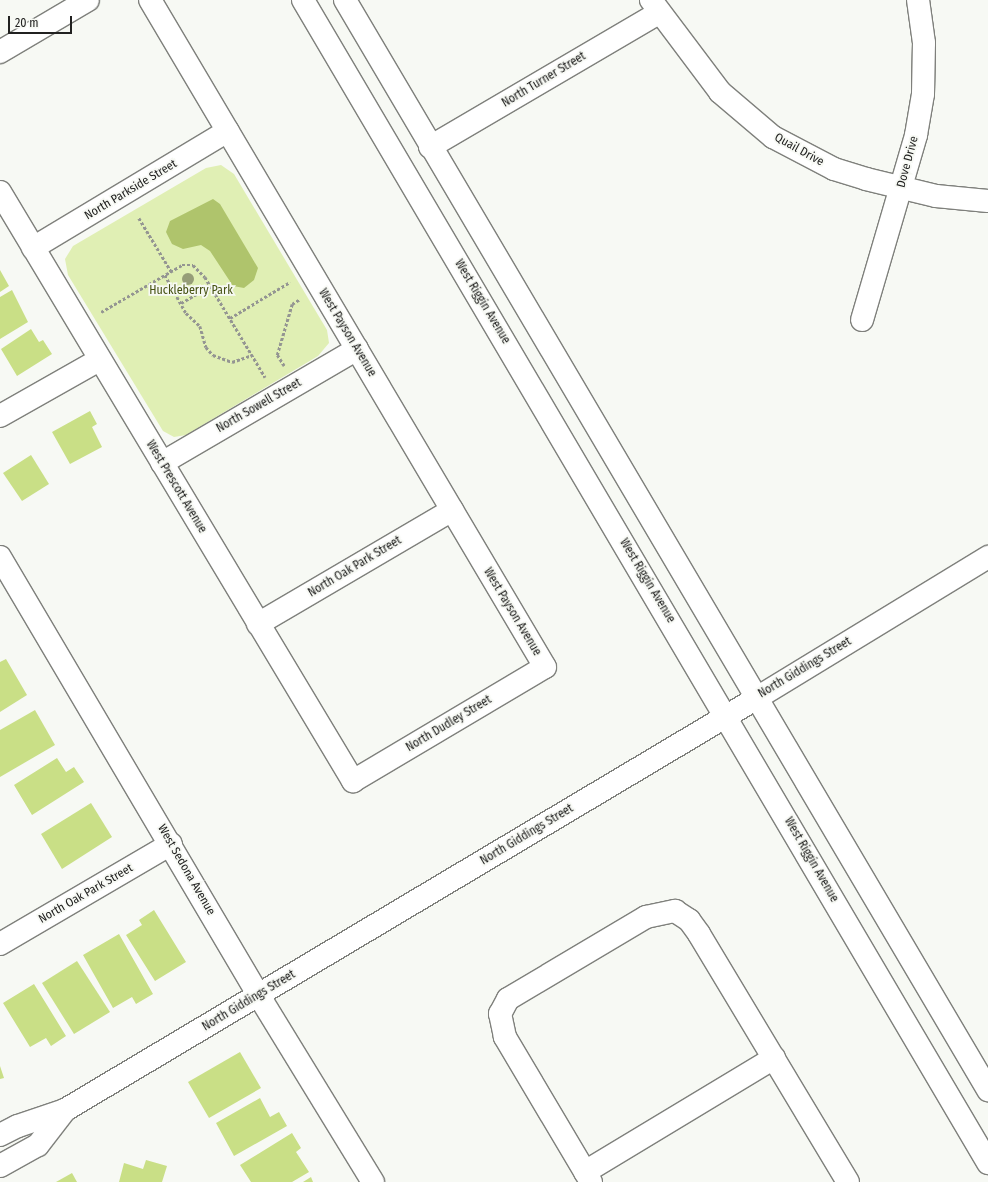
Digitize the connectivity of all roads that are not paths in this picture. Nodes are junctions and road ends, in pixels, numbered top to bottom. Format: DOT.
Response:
graph roads {
  1 [pos="88,0"];
  2 [pos="150,0"];
  3 [pos="303,0"];
  4 [pos="345,0"];
  5 [pos="918,0"];
  6 [pos="655,6"];
  7 [pos="0,52"];
  8 [pos="228,132"];
  9 [pos="430,147"];
  10 [pos="901,188"];
  11 [pos="0,192"];
  12 [pos="988,201"];
  13 [pos="33,248"];
  14 [pos="862,320"];
  15 [pos="357,349"];
  16 [pos="99,360"];
  17 [pos="0,416"];
  18 [pos="162,463"];
  19 [pos="452,510"];
  20 [pos="0,557"];
  21 [pos="988,557"];
  22 [pos="258,624"];
  23 [pos="545,666"];
  24 [pos="757,698"];
  25 [pos="726,716"];
  26 [pos="353,781"];
  27 [pos="171,844"];
  28 [pos="0,944"];
  29 [pos="259,996"];
  30 [pos="774,1058"];
  31 [pos="988,1090"];
  32 [pos="65,1110"];
  33 [pos="0,1136"];
  34 [pos="988,1163"];
  35 [pos="0,1166"];
  36 [pos="588,1177"];
  37 [pos="374,1182"];
  38 [pos="848,1182"];
  1 -- 7 [label="street"];
  2 -- 8 [label="street, West Payson Avenue"];
  3 -- 25 [label="street, West Riggin Avenue"];
  4 -- 9 [label="street"];
  5 -- 10 [label="street, Dove Drive"];
  6 -- 9 [label="street, North Turner Street"];
  6 -- 10 [label="street, Quail Drive"];
  8 -- 13 [label="street, North Parkside Street"];
  8 -- 15 [label="street, West Payson Avenue"];
  9 -- 24 [label="street"];
  10 -- 12 [label="street, Quail Drive"];
  10 -- 14 [label="street, Dove Drive"];
  11 -- 13 [label="street, West Prescott Avenue"];
  13 -- 16 [label="street, West Prescott Avenue"];
  15 -- 18 [label="street, North Sowell Street"];
  15 -- 19 [label="street, West Payson Avenue"];
  16 -- 17 [label="street"];
  16 -- 18 [label="street, West Prescott Avenue"];
  18 -- 22 [label="street, West Prescott Avenue"];
  19 -- 22 [label="street, North Oak Park Street"];
  19 -- 23 [label="street, West Payson Avenue"];
  20 -- 27 [label="street, West Sedona Avenue"];
  21 -- 24 [label="street, North Giddings Street"];
  22 -- 26 [label="street, West Prescott Avenue"];
  23 -- 26 [label="street, North Dudley Street"];
  24 -- 25 [label="street, North Giddings Street"];
  24 -- 31 [label="street"];
  25 -- 29 [label="street, North Giddings Street"];
  25 -- 34 [label="street, West Riggin Avenue"];
  27 -- 28 [label="street, North Oak Park Street"];
  27 -- 29 [label="street, West Sedona Avenue"];
  29 -- 32 [label="street, North Giddings Street"];
  29 -- 37 [label="street, West Sedona Avenue"];
  30 -- 36 [label="street"];
  30 -- 36 [label="street"];
  30 -- 38 [label="street"];
  32 -- 33 [label="street, North Giddings Street"];
  32 -- 35 [label="street, North Giddings Street"];
}
